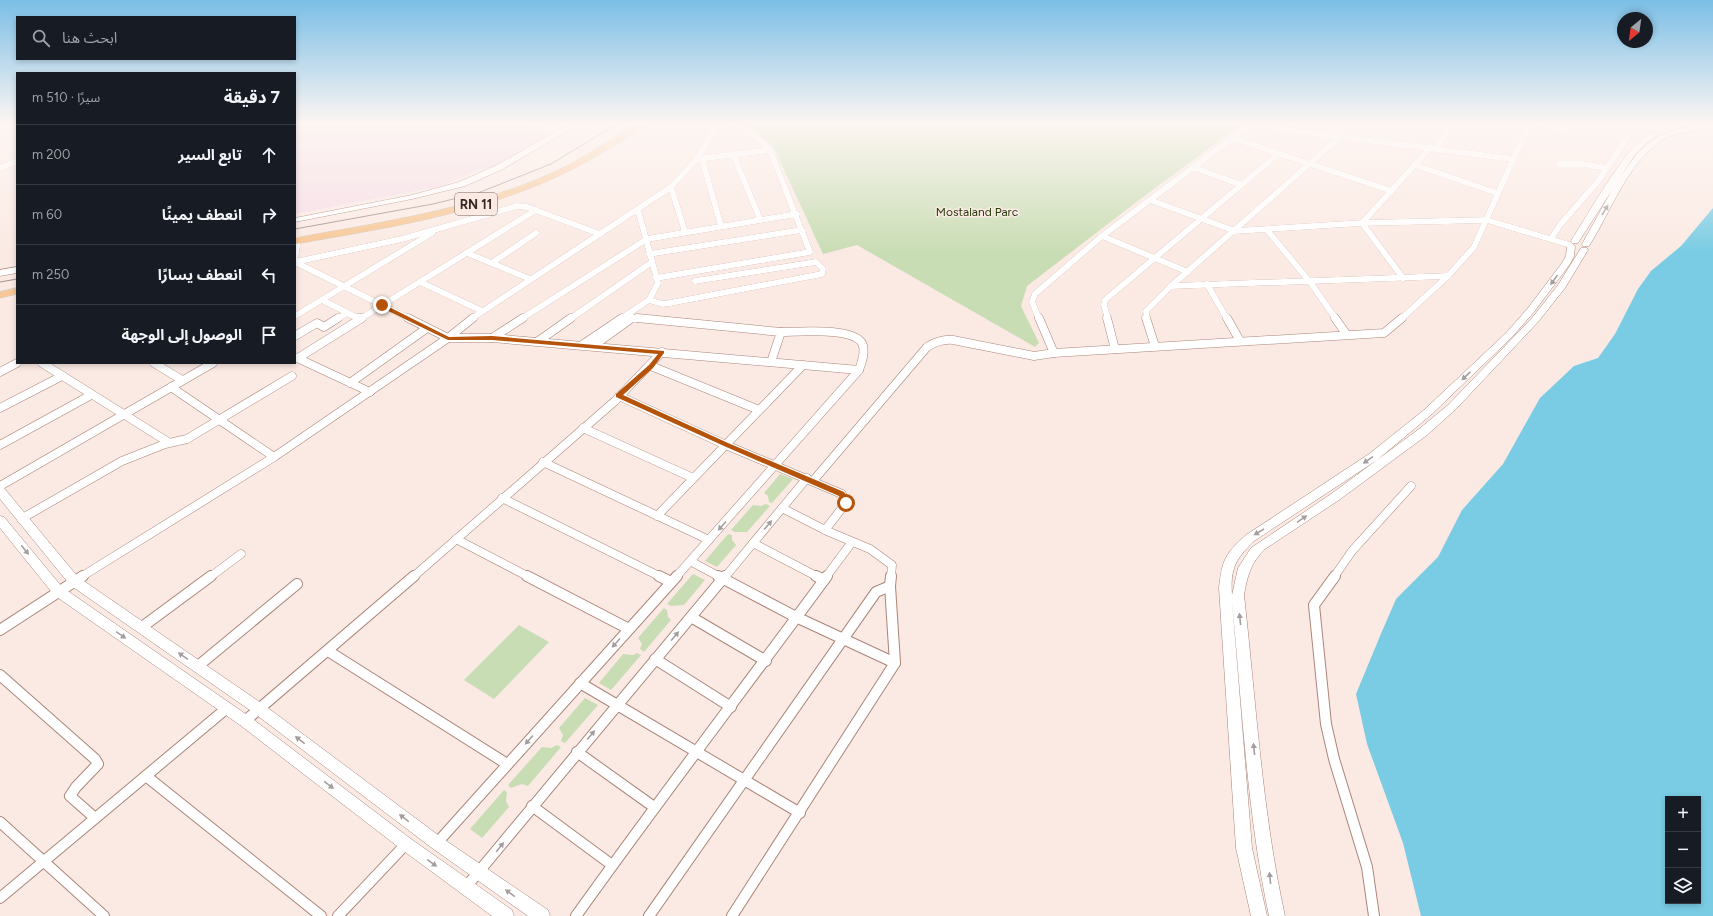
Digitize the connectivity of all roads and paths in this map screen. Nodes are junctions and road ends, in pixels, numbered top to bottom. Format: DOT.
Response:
graph roads {
  1 [pos="500,167"];
  2 [pos="558,167"];
  3 [pos="573,167"];
  4 [pos="692,167"];
  5 [pos="702,167"];
  6 [pos="738,167"];
  7 [pos="777,167"];
  8 [pos="1263,167"];
  9 [pos="1308,167"];
  10 [pos="1319,167"];
  11 [pos="1413,167"];
  12 [pos="1420,167"];
  13 [pos="1509,167"];
  14 [pos="1596,167"];
  15 [pos="1623,167"];
  16 [pos="1634,167"];
  17 [pos="1195,168"];
  18 [pos="1606,168"];
  19 [pos="1242,185"];
  20 [pos="671,187"];
  21 [pos="1392,191"];
  22 [pos="1497,193"];
  23 [pos="1150,200"];
  24 [pos="536,210"];
  25 [pos="638,210"];
  26 [pos="797,214"];
  27 [pos="760,219"];
  28 [pos="1202,219"];
  29 [pos="296,220"];
  30 [pos="1487,220"];
  31 [pos="1362,223"];
  32 [pos="721,226"];
  33 [pos="441,228"];
  34 [pos="802,230"];
  35 [pos="1267,230"];
  36 [pos="1235,231"];
  37 [pos="685,232"];
  38 [pos="536,233"];
  39 [pos="600,234"];
  40 [pos="1102,236"];
  41 [pos="296,239"];
  42 [pos="402,239"];
  43 [pos="647,239"];
  44 [pos="1552,239"];
  45 [pos="1572,244"];
  46 [pos="1585,247"];
  47 [pos="408,248"];
  48 [pos="467,253"];
  49 [pos="649,254"];
  50 [pos="1154,258"];
  51 [pos="296,262"];
  52 [pos="296,262"];
  53 [pos="652,262"];
  54 [pos="492,263"];
  55 [pos="16,270"];
  56 [pos="1188,272"];
  57 [pos="0,273"];
  58 [pos="1448,276"];
  59 [pos="656,278"];
  60 [pos="1403,278"];
  61 [pos="530,279"];
  62 [pos="696,281"];
  63 [pos="420,282"];
  64 [pos="1310,282"];
  65 [pos="1207,284"];
  66 [pos="16,286"];
  67 [pos="1171,286"];
  68 [pos="346,287"];
  69 [pos="0,289"];
  70 [pos="16,292"];
  71 [pos="0,295"];
  72 [pos="322,300"];
  73 [pos="649,300"];
  74 [pos="382,305"];
  75 [pos="482,311"];
  76 [pos="296,315"];
  77 [pos="360,319"];
  78 [pos="427,328"];
  79 [pos="781,332"];
  80 [pos="296,335"];
  81 [pos="1347,335"];
  82 [pos="448,338"];
  83 [pos="492,338"];
  84 [pos="1240,341"];
  85 [pos="537,342"];
  86 [pos="582,345"];
  87 [pos="594,346"];
  88 [pos="1155,346"];
  89 [pos="1115,349"];
  90 [pos="662,352"];
  91 [pos="1054,353"];
  92 [pos="296,358"];
  93 [pos="771,362"];
  94 [pos="16,364"];
  95 [pos="44,364"];
  96 [pos="156,364"];
  97 [pos="211,364"];
  98 [pos="803,365"];
  99 [pos="651,366"];
  100 [pos="859,370"];
  101 [pos="0,372"];
  102 [pos="62,376"];
  103 [pos="292,376"];
  104 [pos="182,380"];
  105 [pos="350,383"];
  106 [pos="171,387"];
  107 [pos="370,392"];
  108 [pos="91,395"];
  109 [pos="618,396"];
  110 [pos="0,408"];
  111 [pos="759,410"];
  112 [pos="124,415"];
  113 [pos="221,420"];
  114 [pos="583,428"];
  115 [pos="168,442"];
  116 [pos="0,445"];
  117 [pos="726,445"];
  118 [pos="274,457"];
  119 [pos="543,462"];
  120 [pos="776,465"];
  121 [pos="693,478"];
  122 [pos="810,480"];
  123 [pos="0,486"];
  124 [pos="1410,486"];
  125 [pos="0,491"];
  126 [pos="502,498"];
  127 [pos="782,508"];
  128 [pos="657,516"];
  129 [pos="21,518"];
  130 [pos="0,520"];
  131 [pos="825,530"];
  132 [pos="456,539"];
  133 [pos="709,540"];
  134 [pos="852,542"];
  135 [pos="753,543"];
  136 [pos="241,554"];
  137 [pos="690,561"];
  138 [pos="724,578"];
  139 [pos="74,580"];
  140 [pos="824,580"];
  141 [pos="671,582"];
  142 [pos="297,584"];
  143 [pos="890,586"];
  144 [pos="58,591"];
  145 [pos="691,617"];
  146 [pos="796,617"];
  147 [pos="142,627"];
  148 [pos="629,629"];
  149 [pos="0,630"];
  150 [pos="841,640"];
  151 [pos="328,651"];
  152 [pos="655,659"];
  153 [pos="766,661"];
  154 [pos="895,664"];
  155 [pos="198,666"];
  156 [pos="0,675"];
  157 [pos="580,683"];
  158 [pos="618,704"];
  159 [pos="731,707"];
  160 [pos="227,708"];
  161 [pos="259,709"];
  162 [pos="244,720"];
  163 [pos="577,752"];
  164 [pos="697,753"];
  165 [pos="507,764"];
  166 [pos="146,776"];
  167 [pos="746,780"];
  168 [pos="532,806"];
  169 [pos="654,807"];
  170 [pos="800,813"];
  171 [pos="95,818"];
  172 [pos="0,822"];
  173 [pos="437,843"];
  174 [pos="406,844"];
  175 [pos="43,862"];
  176 [pos="612,865"];
  177 [pos="480,872"];
  178 [pos="466,887"];
  179 [pos="0,898"];
  180 [pos="104,916"];
  181 [pos="321,916"];
  182 [pos="338,916"];
  183 [pos="506,916"];
  184 [pos="542,916"];
  185 [pos="576,916"];
  186 [pos="650,916"];
  187 [pos="732,916"];
  188 [pos="1259,916"];
  189 [pos="1277,916"];
  190 [pos="1374,916"];
  1 -- 29 [label="street"];
  2 -- 41 [label="highway, RN 11"];
  3 -- 41 [label="highway, RN 11"];
  4 -- 20 [label="street"];
  5 -- 32 [label="street"];
  6 -- 27 [label="street"];
  7 -- 26 [label="street"];
  8 -- 19 [label="street"];
  9 -- 36 [label="street"];
  10 -- 21 [label="street"];
  11 -- 21 [label="street"];
  12 -- 22 [label="street"];
  13 -- 22 [label="street"];
  14 -- 18 [label="street"];
  15 -- 45 [label="street"];
  46 -- 16 [label="street, one-way"];
  17 -- 19 [label="street"];
  17 -- 23 [label="street"];
  18 -- 44 [label="street"];
  19 -- 28 [label="street"];
  20 -- 25 [label="street"];
  20 -- 37 [label="street"];
  21 -- 31 [label="street"];
  22 -- 30 [label="street"];
  23 -- 28 [label="street"];
  23 -- 40 [label="street"];
  24 -- 33 [label="street"];
  24 -- 39 [label="street"];
  24 -- 48 [label="street"];
  25 -- 39 [label="street"];
  25 -- 43 [label="street"];
  26 -- 27 [label="street"];
  26 -- 34 [label="street"];
  27 -- 32 [label="street"];
  28 -- 36 [label="street"];
  28 -- 50 [label="street"];
  30 -- 31 [label="street"];
  30 -- 44 [label="street"];
  30 -- 58 [label="street"];
  31 -- 35 [label="street"];
  31 -- 60 [label="street"];
  32 -- 37 [label="street"];
  33 -- 42 [label="street"];
  33 -- 47 [label="street"];
  34 -- 49 [label="street"];
  34 -- 59 [label="street"];
  35 -- 36 [label="street"];
  35 -- 64 [label="street"];
  36 -- 56 [label="street"];
  37 -- 43 [label="street"];
  38 -- 54 [label="street"];
  39 -- 61 [label="street"];
  40 -- 50 [label="street"];
  40 -- 91 [label="street"];
  42 -- 47 [label="street"];
  42 -- 51 [label="street"];
  43 -- 49 [label="street"];
  43 -- 83 [label="street"];
  44 -- 45 [label="street"];
  45 -- 46 [label="street"];
  45 -- 188 [label="street, one-way"];
  189 -- 46 [label="street, one-way"];
  47 -- 68 [label="street"];
  48 -- 54 [label="street"];
  48 -- 63 [label="street"];
  49 -- 53 [label="street"];
  50 -- 56 [label="street"];
  50 -- 89 [label="street"];
  52 -- 68 [label="street"];
  53 -- 59 [label="street"];
  53 -- 85 [label="street"];
  54 -- 61 [label="street"];
  55 -- 57 [label="street"];
  56 -- 67 [label="street"];
  58 -- 60 [label="street"];
  58 -- 81 [label="street"];
  59 -- 73 [label="street"];
  60 -- 64 [label="street"];
  61 -- 75 [label="street"];
  62 -- 73 [label="street"];
  63 -- 74 [label="street"];
  63 -- 75 [label="street"];
  64 -- 65 [label="street"];
  64 -- 81 [label="street"];
  65 -- 67 [label="street"];
  65 -- 84 [label="street"];
  66 -- 69 [label="highway"];
  67 -- 88 [label="street"];
  68 -- 72 [label="street"];
  68 -- 74 [label="street"];
  70 -- 71 [label="highway"];
  72 -- 76 [label="street"];
  72 -- 77 [label="street"];
  73 -- 86 [label="street"];
  74 -- 77 [label="street"];
  74 -- 78 [label="street"];
  75 -- 82 [label="street"];
  77 -- 80 [label="street"];
  77 -- 92 [label="street"];
  78 -- 82 [label="street"];
  78 -- 105 [label="street"];
  79 -- 87 [label="street"];
  79 -- 93 [label="street"];
  79 -- 100 [label="street"];
  81 -- 84 [label="street"];
  82 -- 83 [label="street"];
  82 -- 107 [label="street"];
  83 -- 85 [label="street"];
  84 -- 88 [label="street"];
  85 -- 86 [label="street"];
  86 -- 87 [label="street"];
  87 -- 90 [label="street"];
  88 -- 89 [label="street"];
  89 -- 91 [label="street"];
  90 -- 93 [label="street"];
  90 -- 99 [label="street"];
  91 -- 122 [label="street"];
  92 -- 105 [label="street"];
  93 -- 98 [label="street"];
  94 -- 101 [label="street"];
  95 -- 102 [label="street"];
  96 -- 104 [label="street"];
  97 -- 104 [label="street"];
  98 -- 100 [label="street"];
  98 -- 111 [label="street"];
  99 -- 109 [label="street"];
  99 -- 111 [label="street"];
  100 -- 120 [label="street"];
  102 -- 108 [label="street"];
  102 -- 110 [label="street"];
  103 -- 113 [label="street"];
  104 -- 106 [label="street"];
  105 -- 107 [label="street"];
  106 -- 112 [label="street"];
  106 -- 113 [label="street"];
  107 -- 118 [label="street"];
  108 -- 112 [label="street"];
  108 -- 116 [label="street"];
  109 -- 114 [label="street"];
  109 -- 117 [label="street"];
  111 -- 117 [label="street"];
  112 -- 115 [label="street"];
  112 -- 123 [label="street"];
  113 -- 115 [label="street"];
  113 -- 118 [label="street"];
  114 -- 119 [label="street"];
  114 -- 121 [label="street"];
  115 -- 129 [label="street"];
  117 -- 120 [label="street"];
  117 -- 121 [label="street"];
  118 -- 139 [label="street"];
  119 -- 126 [label="street"];
  119 -- 128 [label="street"];
  120 -- 122 [label="street"];
  120 -- 133 [label="street, one-way"];
  121 -- 128 [label="street"];
  122 -- 127 [label="street"];
  122 -- 131 [label="street"];
  124 -- 190 [label="street"];
  125 -- 129 [label="street"];
  126 -- 132 [label="street"];
  126 -- 141 [label="street"];
  127 -- 131 [label="street"];
  135 -- 127 [label="street, one-way"];
  128 -- 133 [label="street"];
  129 -- 139 [label="street"];
  130 -- 144 [label="street, one-way"];
  131 -- 134 [label="street"];
  132 -- 148 [label="street"];
  132 -- 151 [label="street"];
  133 -- 137 [label="street"];
  134 -- 140 [label="street"];
  134 -- 143 [label="street"];
  135 -- 138 [label="street"];
  135 -- 140 [label="street"];
  136 -- 147 [label="street"];
  137 -- 138 [label="street"];
  137 -- 141 [label="street"];
  138 -- 145 [label="street"];
  138 -- 146 [label="street"];
  139 -- 144 [label="street"];
  139 -- 147 [label="street"];
  140 -- 146 [label="street"];
  141 -- 148 [label="street"];
  142 -- 155 [label="street"];
  143 -- 150 [label="street"];
  143 -- 154 [label="street"];
  144 -- 149 [label="street"];
  144 -- 160 [label="street, one-way"];
  152 -- 145 [label="street, one-way"];
  145 -- 153 [label="street"];
  146 -- 150 [label="street"];
  146 -- 153 [label="street"];
  155 -- 147 [label="street, one-way"];
  148 -- 157 [label="street, one-way"];
  150 -- 154 [label="street"];
  150 -- 167 [label="street"];
  151 -- 161 [label="street"];
  151 -- 165 [label="street"];
  152 -- 158 [label="street"];
  152 -- 159 [label="street"];
  153 -- 159 [label="street"];
  154 -- 170 [label="street"];
  155 -- 161 [label="street"];
  156 -- 171 [label="street"];
  157 -- 158 [label="street"];
  157 -- 165 [label="street, one-way"];
  163 -- 158 [label="street, one-way"];
  158 -- 164 [label="street"];
  159 -- 164 [label="street"];
  160 -- 162 [label="street"];
  160 -- 166 [label="street"];
  161 -- 162 [label="street"];
  173 -- 161 [label="street, one-way"];
  162 -- 174 [label="street, one-way"];
  163 -- 168 [label="street"];
  163 -- 169 [label="street"];
  164 -- 167 [label="street"];
  164 -- 169 [label="street"];
  165 -- 173 [label="street"];
  166 -- 171 [label="street"];
  166 -- 181 [label="street"];
  167 -- 170 [label="street"];
  167 -- 186 [label="street"];
  168 -- 176 [label="street"];
  177 -- 168 [label="street, one-way"];
  169 -- 176 [label="street"];
  170 -- 187 [label="street"];
  171 -- 175 [label="street"];
  172 -- 175 [label="street"];
  173 -- 177 [label="street"];
  174 -- 178 [label="street, one-way"];
  174 -- 182 [label="street"];
  175 -- 179 [label="street"];
  175 -- 180 [label="street"];
  176 -- 185 [label="street"];
  177 -- 178 [label="street"];
  184 -- 177 [label="street, one-way"];
  178 -- 183 [label="street"];
}
